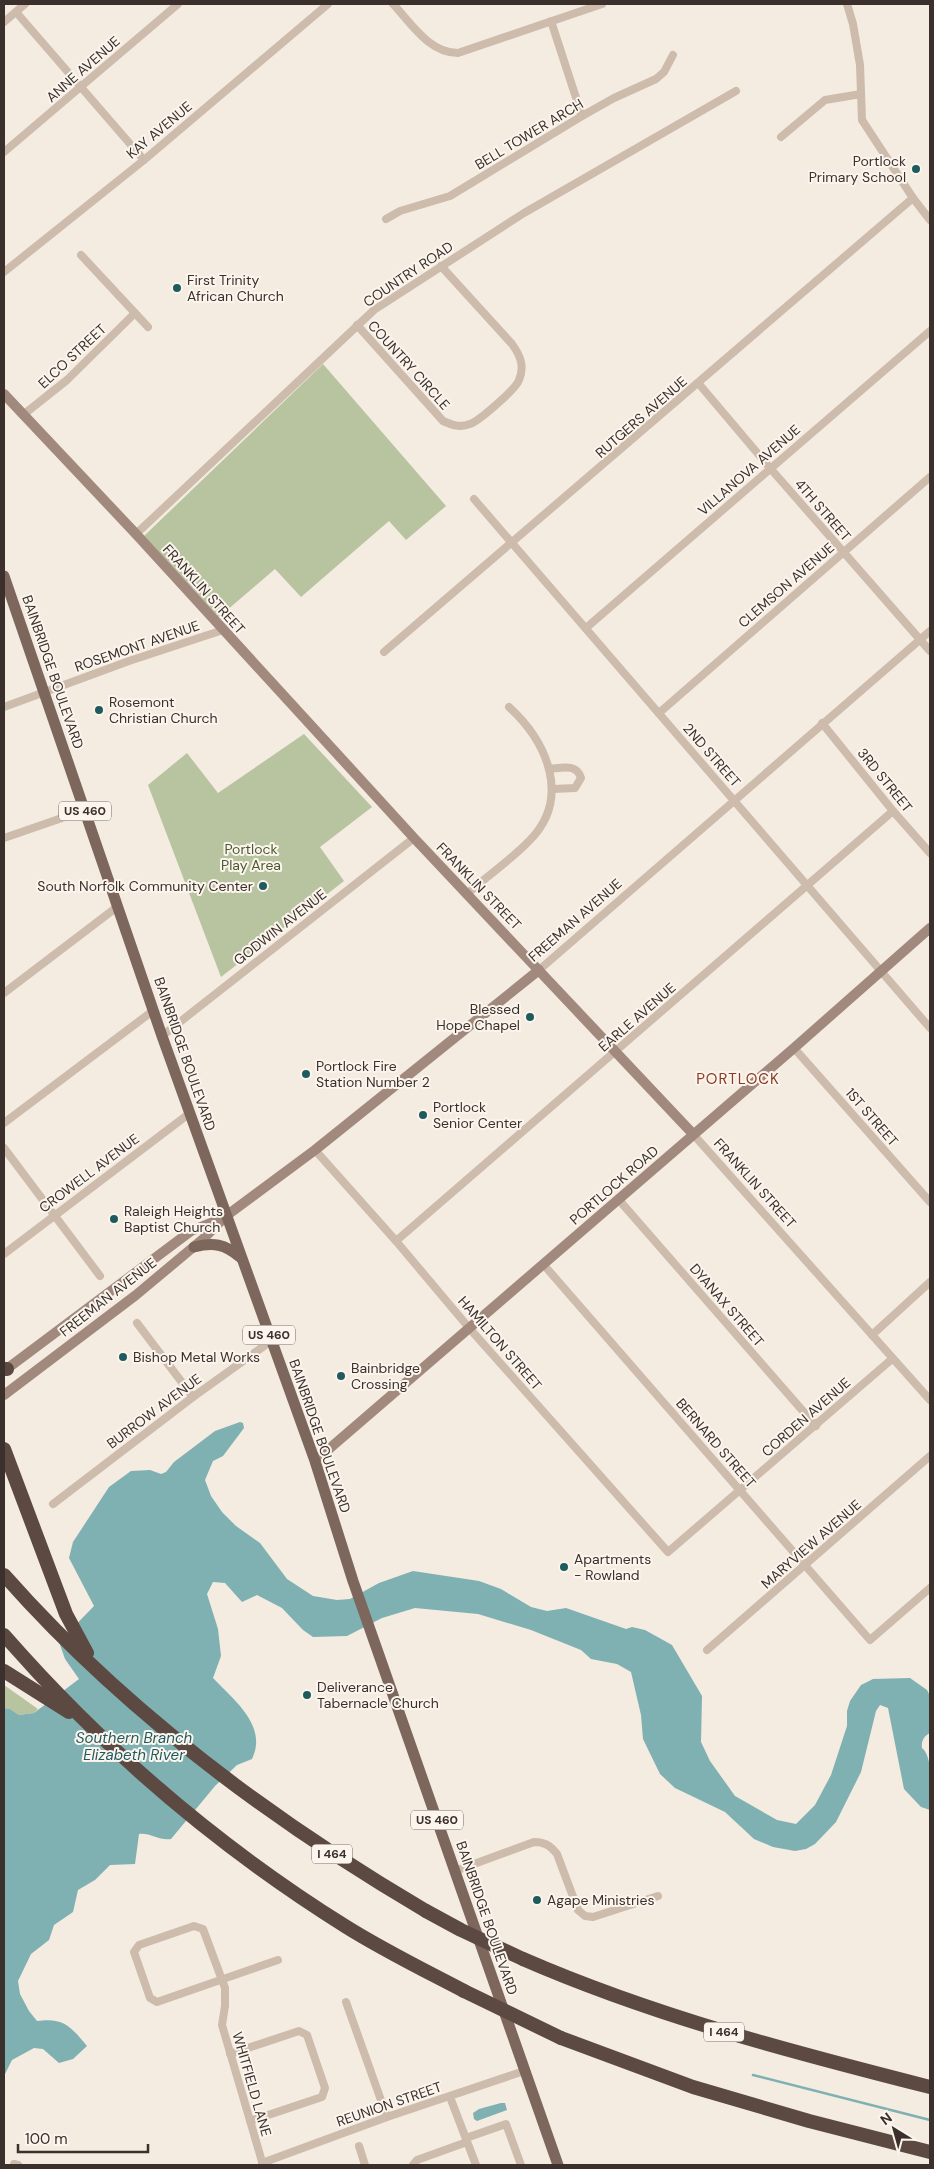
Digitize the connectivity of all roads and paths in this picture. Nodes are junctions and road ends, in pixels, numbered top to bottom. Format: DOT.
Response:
graph roads {
  1 [pos="25,4"];
  2 [pos="178,4"];
  3 [pos="328,4"];
  4 [pos="393,4"];
  5 [pos="602,4"];
  6 [pos="847,4"];
  7 [pos="16,12"];
  8 [pos="552,21"];
  9 [pos="4,22"];
  10 [pos="673,55"];
  11 [pos="80,88"];
  12 [pos="736,91"];
  13 [pos="861,94"];
  14 [pos="582,116"];
  15 [pos="782,137"];
  16 [pos="4,152"];
  17 [pos="144,160"];
  18 [pos="914,198"];
  19 [pos="386,219"];
  20 [pos="930,220"];
  21 [pos="81,254"];
  22 [pos="441,266"];
  23 [pos="4,272"];
  24 [pos="135,313"];
  25 [pos="357,325"];
  26 [pos="148,326"];
  27 [pos="930,331"];
  28 [pos="699,384"];
  29 [pos="4,394"];
  30 [pos="23,415"];
  31 [pos="770,468"];
  32 [pos="930,477"];
  33 [pos="474,499"];
  34 [pos="136,534"];
  35 [pos="512,544"];
  36 [pos="843,552"];
  37 [pos="4,576"];
  38 [pos="586,628"];
  39 [pos="223,630"];
  40 [pos="930,631"];
  41 [pos="920,639"];
  42 [pos="930,651"];
  43 [pos="384,652"];
  44 [pos="44,692"];
  45 [pos="4,707"];
  46 [pos="508,707"];
  47 [pos="659,713"];
  48 [pos="822,723"];
  49 [pos="549,769"];
  50 [pos="553,789"];
  51 [pos="734,799"];
  52 [pos="85,810"];
  53 [pos="893,811"];
  54 [pos="4,838"];
  55 [pos="414,838"];
  56 [pos="930,853"];
  57 [pos="807,886"];
  58 [pos="467,894"];
  59 [pos="117,908"];
  60 [pos="930,928"];
  61 [pos="539,970"];
  62 [pos="881,971"];
  63 [pos="4,993"];
  64 [pos="154,1010"];
  65 [pos="930,1028"];
  66 [pos="162,1036"];
  67 [pos="794,1048"];
  68 [pos="616,1051"];
  69 [pos="190,1113"];
  70 [pos="4,1123"];
  71 [pos="693,1134"];
  72 [pos="4,1148"];
  73 [pos="316,1150"];
  74 [pos="619,1200"];
  75 [pos="930,1202"];
  76 [pos="56,1215"];
  77 [pos="226,1216"];
  78 [pos="396,1241"];
  79 [pos="194,1247"];
  80 [pos="4,1254"];
  81 [pos="241,1258"];
  82 [pos="543,1264"];
  83 [pos="100,1276"];
  84 [pos="930,1282"];
  85 [pos="137,1323"];
  86 [pos="470,1329"];
  87 [pos="872,1335"];
  88 [pos="271,1341"];
  89 [pos="892,1359"];
  90 [pos="5,1370"];
  91 [pos="4,1395"];
  92 [pos="193,1397"];
  93 [pos="930,1400"];
  94 [pos="816,1426"];
  95 [pos="4,1449"];
  96 [pos="930,1456"];
  97 [pos="315,1461"];
  98 [pos="740,1490"];
  99 [pos="53,1504"];
  100 [pos="668,1552"];
  101 [pos="806,1565"];
  102 [pos="4,1575"];
  103 [pos="930,1588"];
  104 [pos="4,1636"];
  105 [pos="707,1650"];
  106 [pos="97,1668"];
  107 [pos="4,1671"];
  108 [pos="94,1729"];
  109 [pos="454,1871"];
  110 [pos="658,1896"];
  111 [pos="278,1960"];
  112 [pos="222,1980"];
  113 [pos="346,2002"];
  114 [pos="230,2054"];
  115 [pos="524,2071"];
  116 [pos="930,2087"];
  117 [pos="450,2096"];
  118 [pos="387,2117"];
  119 [pos="250,2121"];
  120 [pos="467,2140"];
  121 [pos="359,2146"];
  122 [pos="930,2152"];
  123 [pos="262,2164"];
  124 [pos="365,2165"];
  125 [pos="413,2165"];
  126 [pos="476,2165"];
  127 [pos="521,2165"];
  128 [pos="558,2165"];
  1 -- 7 [label="street"];
  2 -- 11 [label="street, ANNE AVENUE"];
  3 -- 17 [label="street, KAY AVENUE"];
  4 -- 8 [label="street"];
  5 -- 8 [label="street"];
  6 -- 13 [label="street"];
  7 -- 9 [label="street"];
  7 -- 11 [label="street"];
  8 -- 14 [label="street"];
  10 -- 14 [label="street, BELL TOWER ARCH"];
  11 -- 16 [label="street, ANNE AVENUE"];
  11 -- 17 [label="street"];
  12 -- 22 [label="street, COUNTRY ROAD"];
  13 -- 15 [label="street"];
  13 -- 18 [label="street"];
  14 -- 19 [label="street, BELL TOWER ARCH"];
  17 -- 23 [label="street, KAY AVENUE"];
  18 -- 20 [label="street"];
  18 -- 28 [label="street, RUTGERS AVENUE"];
  21 -- 24 [label="street"];
  22 -- 25 [label="street, COUNTRY ROAD"];
  22 -- 25 [label="street, COUNTRY CIRCLE"];
  24 -- 26 [label="street"];
  24 -- 30 [label="street, ELCO STREET"];
  25 -- 34 [label="street, COUNTRY ROAD"];
  27 -- 31 [label="street, VILLANOVA AVENUE"];
  28 -- 31 [label="street, 4TH STREET"];
  28 -- 35 [label="street, RUTGERS AVENUE"];
  29 -- 30 [label="street, FRANKLIN STREET"];
  30 -- 34 [label="street, FRANKLIN STREET"];
  31 -- 36 [label="street, 4TH STREET"];
  31 -- 38 [label="street, VILLANOVA AVENUE"];
  32 -- 36 [label="street, CLEMSON AVENUE"];
  33 -- 35 [label="street, 2ND STREET"];
  34 -- 39 [label="street, FRANKLIN STREET"];
  35 -- 38 [label="street, 2ND STREET"];
  35 -- 43 [label="street, RUTGERS AVENUE"];
  36 -- 41 [label="street, 4TH STREET"];
  36 -- 47 [label="street, CLEMSON AVENUE"];
  37 -- 44 [label="main road, BAINBRIDGE BOULEVARD / US 460"];
  38 -- 47 [label="street, 2ND STREET"];
  39 -- 44 [label="street, ROSEMONT AVENUE"];
  39 -- 55 [label="street, FRANKLIN STREET"];
  40 -- 41 [label="street, FREEMAN AVENUE"];
  41 -- 42 [label="street, 4TH STREET"];
  41 -- 48 [label="street, FREEMAN AVENUE"];
  44 -- 45 [label="street, ROSEMONT AVENUE"];
  44 -- 52 [label="main road, BAINBRIDGE BOULEVARD / US 460"];
  46 -- 49 [label="street"];
  47 -- 51 [label="street, 2ND STREET"];
  48 -- 51 [label="street, FREEMAN AVENUE"];
  48 -- 53 [label="street, 3RD STREET"];
  49 -- 50 [label="street"];
  49 -- 50 [label="street"];
  50 -- 58 [label="street"];
  51 -- 57 [label="street, 2ND STREET"];
  51 -- 61 [label="street, FREEMAN AVENUE"];
  52 -- 54 [label="street"];
  52 -- 59 [label="main road, BAINBRIDGE BOULEVARD / US 460"];
  53 -- 56 [label="street, 3RD STREET"];
  53 -- 57 [label="street, EARLE AVENUE"];
  55 -- 58 [label="street, FRANKLIN STREET"];
  55 -- 66 [label="street, GODWIN AVENUE"];
  57 -- 62 [label="street, 2ND STREET"];
  57 -- 68 [label="street, EARLE AVENUE"];
  58 -- 61 [label="street, FRANKLIN STREET"];
  59 -- 63 [label="street"];
  59 -- 64 [label="main road, BAINBRIDGE BOULEVARD / US 460"];
  60 -- 62 [label="street, PORTLOCK ROAD"];
  61 -- 68 [label="street, FRANKLIN STREET"];
  61 -- 73 [label="street, FREEMAN AVENUE"];
  62 -- 65 [label="street, 2ND STREET"];
  62 -- 67 [label="street, PORTLOCK ROAD"];
  64 -- 66 [label="main road, BAINBRIDGE BOULEVARD / US 460"];
  64 -- 70 [label="street"];
  66 -- 69 [label="main road, BAINBRIDGE BOULEVARD / US 460"];
  67 -- 71 [label="street, PORTLOCK ROAD"];
  67 -- 75 [label="street, 1ST STREET"];
  68 -- 71 [label="street, FRANKLIN STREET"];
  68 -- 78 [label="street, EARLE AVENUE"];
  69 -- 76 [label="street, CROWELL AVENUE"];
  69 -- 77 [label="main road, BAINBRIDGE BOULEVARD / US 460"];
  71 -- 74 [label="street, PORTLOCK ROAD"];
  71 -- 87 [label="street, FRANKLIN STREET"];
  72 -- 76 [label="street"];
  73 -- 77 [label="street, FREEMAN AVENUE"];
  73 -- 78 [label="street, HAMILTON STREET"];
  74 -- 82 [label="street, PORTLOCK ROAD"];
  74 -- 94 [label="street, DYANAX STREET"];
  76 -- 80 [label="street, CROWELL AVENUE"];
  76 -- 83 [label="street"];
  77 -- 79 [label="street, FREEMAN AVENUE"];
  77 -- 81 [label="main road, BAINBRIDGE BOULEVARD / US 460"];
  77 -- 90 [label="street, FREEMAN AVENUE"];
  78 -- 86 [label="street, HAMILTON STREET"];
  79 -- 81 [label="main road"];
  79 -- 91 [label="street, FREEMAN AVENUE"];
  81 -- 88 [label="main road, BAINBRIDGE BOULEVARD / US 460"];
  82 -- 86 [label="street, PORTLOCK ROAD"];
  82 -- 98 [label="street, BERNARD STREET"];
  84 -- 87 [label="street"];
  85 -- 92 [label="street"];
  86 -- 97 [label="street, PORTLOCK ROAD"];
  86 -- 100 [label="street, HAMILTON STREET"];
  87 -- 89 [label="street, FRANKLIN STREET"];
  88 -- 92 [label="street, BURROW AVENUE"];
  88 -- 97 [label="main road, BAINBRIDGE BOULEVARD / US 460"];
  89 -- 93 [label="street, FRANKLIN STREET"];
  89 -- 94 [label="street, CORDEN AVENUE"];
  92 -- 99 [label="street, BURROW AVENUE"];
  94 -- 98 [label="street, CORDEN AVENUE"];
  95 -- 106 [label="highway"];
  96 -- 101 [label="street, MARYVIEW AVENUE"];
  97 -- 109 [label="main road, BAINBRIDGE BOULEVARD / US 460"];
  98 -- 100 [label="street, CORDEN AVENUE"];
  98 -- 101 [label="street, BERNARD STREET"];
  101 -- 103 [label="street, BERNARD STREET"];
  101 -- 105 [label="street, MARYVIEW AVENUE"];
  102 -- 106 [label="highway, I 464"];
  104 -- 108 [label="highway"];
  106 -- 116 [label="highway, I 464, bridge"];
  107 -- 108 [label="highway"];
  108 -- 122 [label="highway, bridge"];
  109 -- 110 [label="street"];
  109 -- 115 [label="main road, BAINBRIDGE BOULEVARD / US 460"];
  111 -- 112 [label="street"];
  112 -- 112 [label="street, WHITFIELD LANE"];
  112 -- 114 [label="street, WHITFIELD LANE"];
  113 -- 118 [label="street"];
  114 -- 119 [label="street, WHITFIELD LANE"];
  114 -- 119 [label="street"];
  115 -- 117 [label="street, REUNION STREET"];
  115 -- 128 [label="main road, BAINBRIDGE BOULEVARD / US 460"];
  117 -- 118 [label="street, REUNION STREET"];
  117 -- 120 [label="street"];
  118 -- 123 [label="street, REUNION STREET"];
  119 -- 123 [label="street, WHITFIELD LANE"];
  120 -- 125 [label="street"];
  120 -- 126 [label="street"];
  120 -- 127 [label="street"];
  121 -- 124 [label="street"];
}
